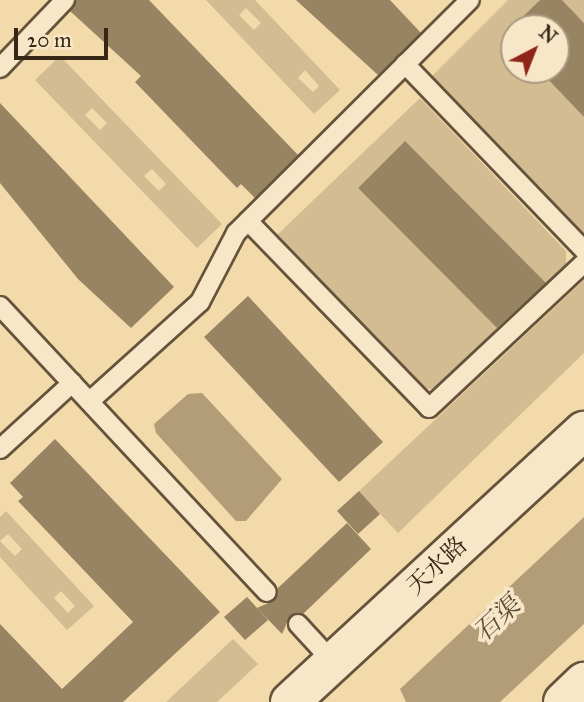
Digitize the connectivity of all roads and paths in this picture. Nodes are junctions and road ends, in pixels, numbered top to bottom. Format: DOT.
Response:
graph roads {
  1 [pos="65,0"];
  2 [pos="470,0"];
  3 [pos="405,64"];
  4 [pos="0,68"];
  5 [pos="248,221"];
  6 [pos="584,250"];
  7 [pos="584,263"];
  8 [pos="0,306"];
  9 [pos="72,383"];
  10 [pos="90,401"];
  11 [pos="584,431"];
  12 [pos="0,449"];
  13 [pos="267,592"];
  14 [pos="298,624"];
  15 [pos="333,662"];
  16 [pos="584,682"];
  17 [pos="290,702"];
  18 [pos="563,702"];
  1 -- 4 [label="lane"];
  2 -- 3 [label="lane"];
  3 -- 5 [label="lane"];
  3 -- 6 [label="lane"];
  5 -- 7 [label="lane"];
  5 -- 10 [label="lane"];
  8 -- 9 [label="lane"];
  9 -- 10 [label="lane"];
  9 -- 12 [label="lane"];
  10 -- 13 [label="lane"];
  11 -- 15 [label="street, 天水路"];
  14 -- 15 [label="lane"];
  15 -- 17 [label="street, 天水路"];
  16 -- 18 [label="street"];
}
